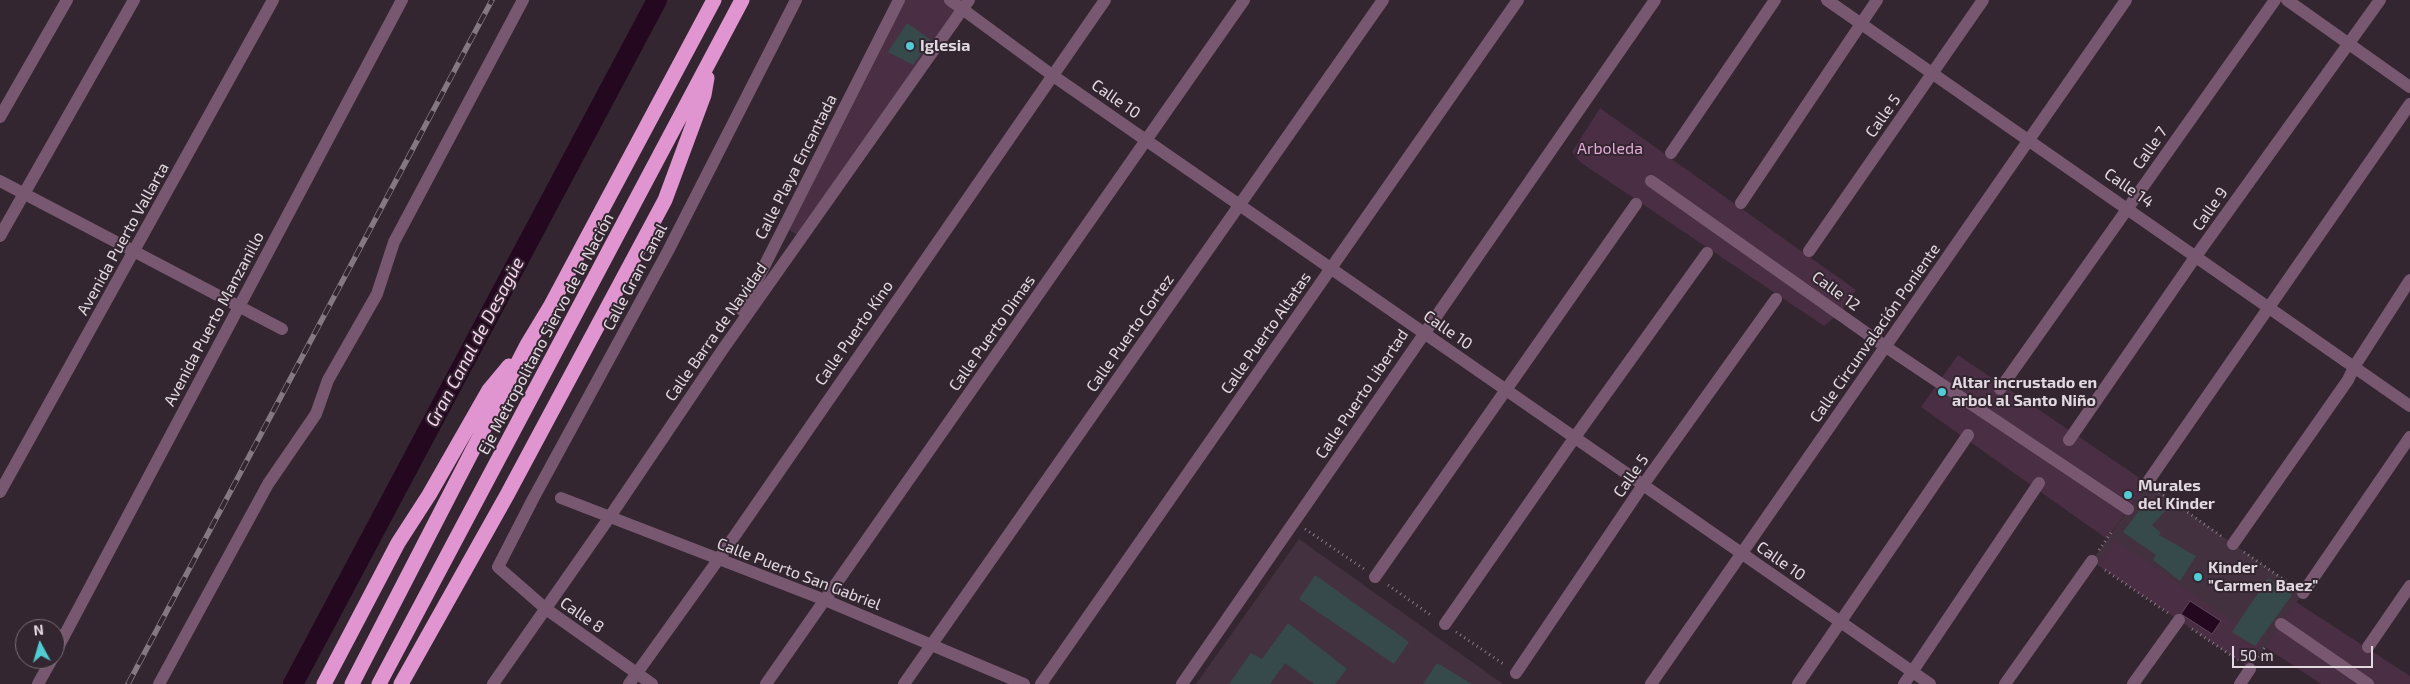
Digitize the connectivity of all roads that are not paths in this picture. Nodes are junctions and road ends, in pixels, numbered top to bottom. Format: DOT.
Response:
graph roads {
  1 [pos="67,0"];
  2 [pos="134,0"];
  3 [pos="273,0"];
  4 [pos="402,0"];
  5 [pos="523,0"];
  6 [pos="714,0"];
  7 [pos="742,0"];
  8 [pos="796,0"];
  9 [pos="899,0"];
  10 [pos="950,0"];
  11 [pos="1105,0"];
  12 [pos="1244,0"];
  13 [pos="1383,0"];
  14 [pos="1518,0"];
  15 [pos="1656,0"];
  16 [pos="1776,0"];
  17 [pos="1827,0"];
  18 [pos="1877,0"];
  19 [pos="1983,0"];
  20 [pos="2126,0"];
  21 [pos="2275,0"];
  22 [pos="2287,0"];
  23 [pos="2380,0"];
  24 [pos="966,5"];
  25 [pos="1861,24"];
  26 [pos="2348,42"];
  27 [pos="712,57"];
  28 [pos="1933,72"];
  29 [pos="1052,74"];
  30 [pos="2410,87"];
  31 [pos="2410,104"];
  32 [pos="0,117"];
  33 [pos="2029,139"];
  34 [pos="1147,140"];
  35 [pos="1670,153"];
  36 [pos="0,181"];
  37 [pos="1651,181"];
  38 [pos="24,194"];
  39 [pos="1741,203"];
  40 [pos="1240,204"];
  41 [pos="1636,204"];
  42 [pos="2128,208"];
  43 [pos="0,236"];
  44 [pos="1809,251"];
  45 [pos="134,252"];
  46 [pos="1707,253"];
  47 [pos="2196,256"];
  48 [pos="1332,268"];
  49 [pos="2410,280"];
  50 [pos="1776,299"];
  51 [pos="2268,306"];
  52 [pos="239,308"];
  53 [pos="282,329"];
  54 [pos="1424,333"];
  55 [pos="527,345"];
  56 [pos="1886,347"];
  57 [pos="723,349"];
  58 [pos="2354,367"];
  59 [pos="2000,389"];
  60 [pos="1506,391"];
  61 [pos="2410,406"];
  62 [pos="1968,435"];
  63 [pos="1575,437"];
  64 [pos="2410,437"];
  65 [pos="2069,440"];
  66 [pos="2039,483"];
  67 [pos="2146,483"];
  68 [pos="1643,486"];
  69 [pos="0,492"];
  70 [pos="561,498"];
  71 [pos="2128,509"];
  72 [pos="609,518"];
  73 [pos="2232,544"];
  74 [pos="1741,554"];
  75 [pos="718,560"];
  76 [pos="2092,561"];
  77 [pos="498,567"];
  78 [pos="1375,577"];
  79 [pos="2410,586"];
  80 [pos="2303,593"];
  81 [pos="825,600"];
  82 [pos="546,609"];
  83 [pos="2179,620"];
  84 [pos="1842,623"];
  85 [pos="1445,624"];
  86 [pos="2281,624"];
  87 [pos="65,634"];
  88 [pos="932,645"];
  89 [pos="2368,647"];
  90 [pos="46,669"];
  91 [pos="2250,669"];
  92 [pos="1912,672"];
  93 [pos="636,673"];
  94 [pos="1516,673"];
  95 [pos="38,684"];
  96 [pos="159,684"];
  97 [pos="324,684"];
  98 [pos="352,684"];
  99 [pos="379,684"];
  100 [pos="401,684"];
  101 [pos="493,684"];
  102 [pos="629,684"];
  103 [pos="652,684"];
  104 [pos="766,684"];
  105 [pos="904,684"];
  106 [pos="1024,684"];
  107 [pos="1041,684"];
  108 [pos="1182,684"];
  109 [pos="1651,684"];
  110 [pos="1798,684"];
  111 [pos="1904,684"];
  112 [pos="1930,684"];
  113 [pos="2005,684"];
  114 [pos="2132,684"];
  115 [pos="2240,684"];
  116 [pos="2368,684"];
  1 -- 32 [label="street"];
  2 -- 38 [label="street"];
  3 -- 45 [label="street, Avenida Puerto Vallarta"];
  4 -- 52 [label="street, Avenida Puerto Manzanillo"];
  5 -- 96 [label="street"];
  6 -- 55 [label="highway, Eje Metropolitano Siervo de la Nación"];
  7 -- 27 [label="highway, Eje Metropolitano Siervo de la Nación"];
  8 -- 77 [label="street, Calle Gran Canal"];
  9 -- 57 [label="street, Calle Playa Encantada"];
  10 -- 24 [label="street, Calle 10"];
  11 -- 29 [label="street, Calle Puerto Kino"];
  12 -- 34 [label="street, Calle Puerto Dimas"];
  13 -- 40 [label="street, Calle Puerto Cortez"];
  14 -- 48 [label="street, Calle Puerto Altatas"];
  15 -- 54 [label="street, Calle Puerto Libertad"];
  16 -- 35 [label="street"];
  17 -- 25 [label="street, Calle 14"];
  18 -- 25 [label="street"];
  19 -- 28 [label="street, Calle 5"];
  20 -- 33 [label="street, Calle Circunvalación Poniente"];
  21 -- 42 [label="street, Calle 7"];
  22 -- 26 [label="street"];
  23 -- 26 [label="street, Calle 9"];
  24 -- 29 [label="street, Calle 10"];
  24 -- 57 [label="street, Calle Barra de Navidad"];
  25 -- 28 [label="street, Calle 14"];
  25 -- 39 [label="street"];
  26 -- 30 [label="street"];
  26 -- 47 [label="street, Calle 9"];
  27 -- 99 [label="highway, Eje Metropolitano Siervo de la Nación"];
  27 -- 100 [label="highway"];
  28 -- 33 [label="street, Calle 14"];
  28 -- 44 [label="street, Calle 5"];
  29 -- 34 [label="street, Calle 10"];
  29 -- 75 [label="street, Calle Puerto Kino"];
  31 -- 51 [label="street"];
  33 -- 42 [label="street, Calle 14"];
  33 -- 56 [label="street, Calle Circunvalación Poniente"];
  34 -- 40 [label="street, Calle 10"];
  34 -- 81 [label="street, Calle Puerto Dimas"];
  36 -- 38 [label="street"];
  37 -- 56 [label="street, Calle 12"];
  38 -- 43 [label="street"];
  38 -- 45 [label="street"];
  40 -- 48 [label="street, Calle 10"];
  40 -- 88 [label="street, Calle Puerto Cortez"];
  41 -- 60 [label="street"];
  42 -- 47 [label="street, Calle 14"];
  42 -- 59 [label="street, Calle 7"];
  45 -- 52 [label="street"];
  45 -- 69 [label="street, Avenida Puerto Vallarta"];
  46 -- 63 [label="street"];
  47 -- 51 [label="street, Calle 14"];
  47 -- 65 [label="street, Calle 9"];
  48 -- 54 [label="street, Calle 10"];
  48 -- 107 [label="street, Calle Puerto Altatas"];
  49 -- 58 [label="street"];
  50 -- 68 [label="street, Calle 5"];
  51 -- 58 [label="street, Calle 14"];
  51 -- 67 [label="street"];
  52 -- 53 [label="street"];
  52 -- 87 [label="street, Avenida Puerto Manzanillo"];
  54 -- 60 [label="street, Calle 10"];
  54 -- 108 [label="street, Calle Puerto Libertad"];
  55 -- 97 [label="highway"];
  55 -- 98 [label="highway, Eje Metropolitano Siervo de la Nación"];
  56 -- 71 [label="street, Calle 12"];
  56 -- 74 [label="street, Calle Circunvalación Poniente"];
  57 -- 72 [label="street, Calle Barra de Navidad"];
  58 -- 61 [label="street, Calle 14"];
  58 -- 73 [label="street"];
  60 -- 63 [label="street, Calle 10"];
  60 -- 78 [label="street"];
  62 -- 84 [label="street"];
  63 -- 68 [label="street, Calle 10"];
  63 -- 85 [label="street"];
  64 -- 80 [label="street"];
  66 -- 92 [label="street"];
  68 -- 74 [label="street, Calle 10"];
  68 -- 94 [label="street, Calle 5"];
  70 -- 72 [label="street, Calle Puerto San Gabriel"];
  72 -- 75 [label="street, Calle Puerto San Gabriel"];
  72 -- 82 [label="street, Calle Barra de Navidad"];
  74 -- 84 [label="street, Calle 10"];
  74 -- 109 [label="street, Calle Circunvalación Poniente"];
  75 -- 81 [label="street, Calle Puerto San Gabriel"];
  75 -- 93 [label="street, Calle Puerto Kino"];
  76 -- 113 [label="street"];
  77 -- 82 [label="street, Calle 8"];
  79 -- 89 [label="street"];
  81 -- 88 [label="street, Calle Puerto San Gabriel"];
  81 -- 104 [label="street, Calle Puerto Dimas"];
  82 -- 93 [label="street, Calle 8"];
  82 -- 101 [label="street, Calle Barra de Navidad"];
  83 -- 114 [label="street"];
  84 -- 92 [label="street, Calle 10"];
  84 -- 110 [label="street"];
  86 -- 116 [label="street"];
  88 -- 105 [label="street, Calle Puerto Cortez"];
  88 -- 106 [label="street, Calle Puerto San Gabriel"];
  90 -- 95 [label="street"];
  91 -- 115 [label="street"];
  92 -- 111 [label="street"];
  92 -- 112 [label="street, Calle 10"];
  93 -- 102 [label="street, Calle Puerto Kino"];
  93 -- 103 [label="street, Calle 8"];
}
